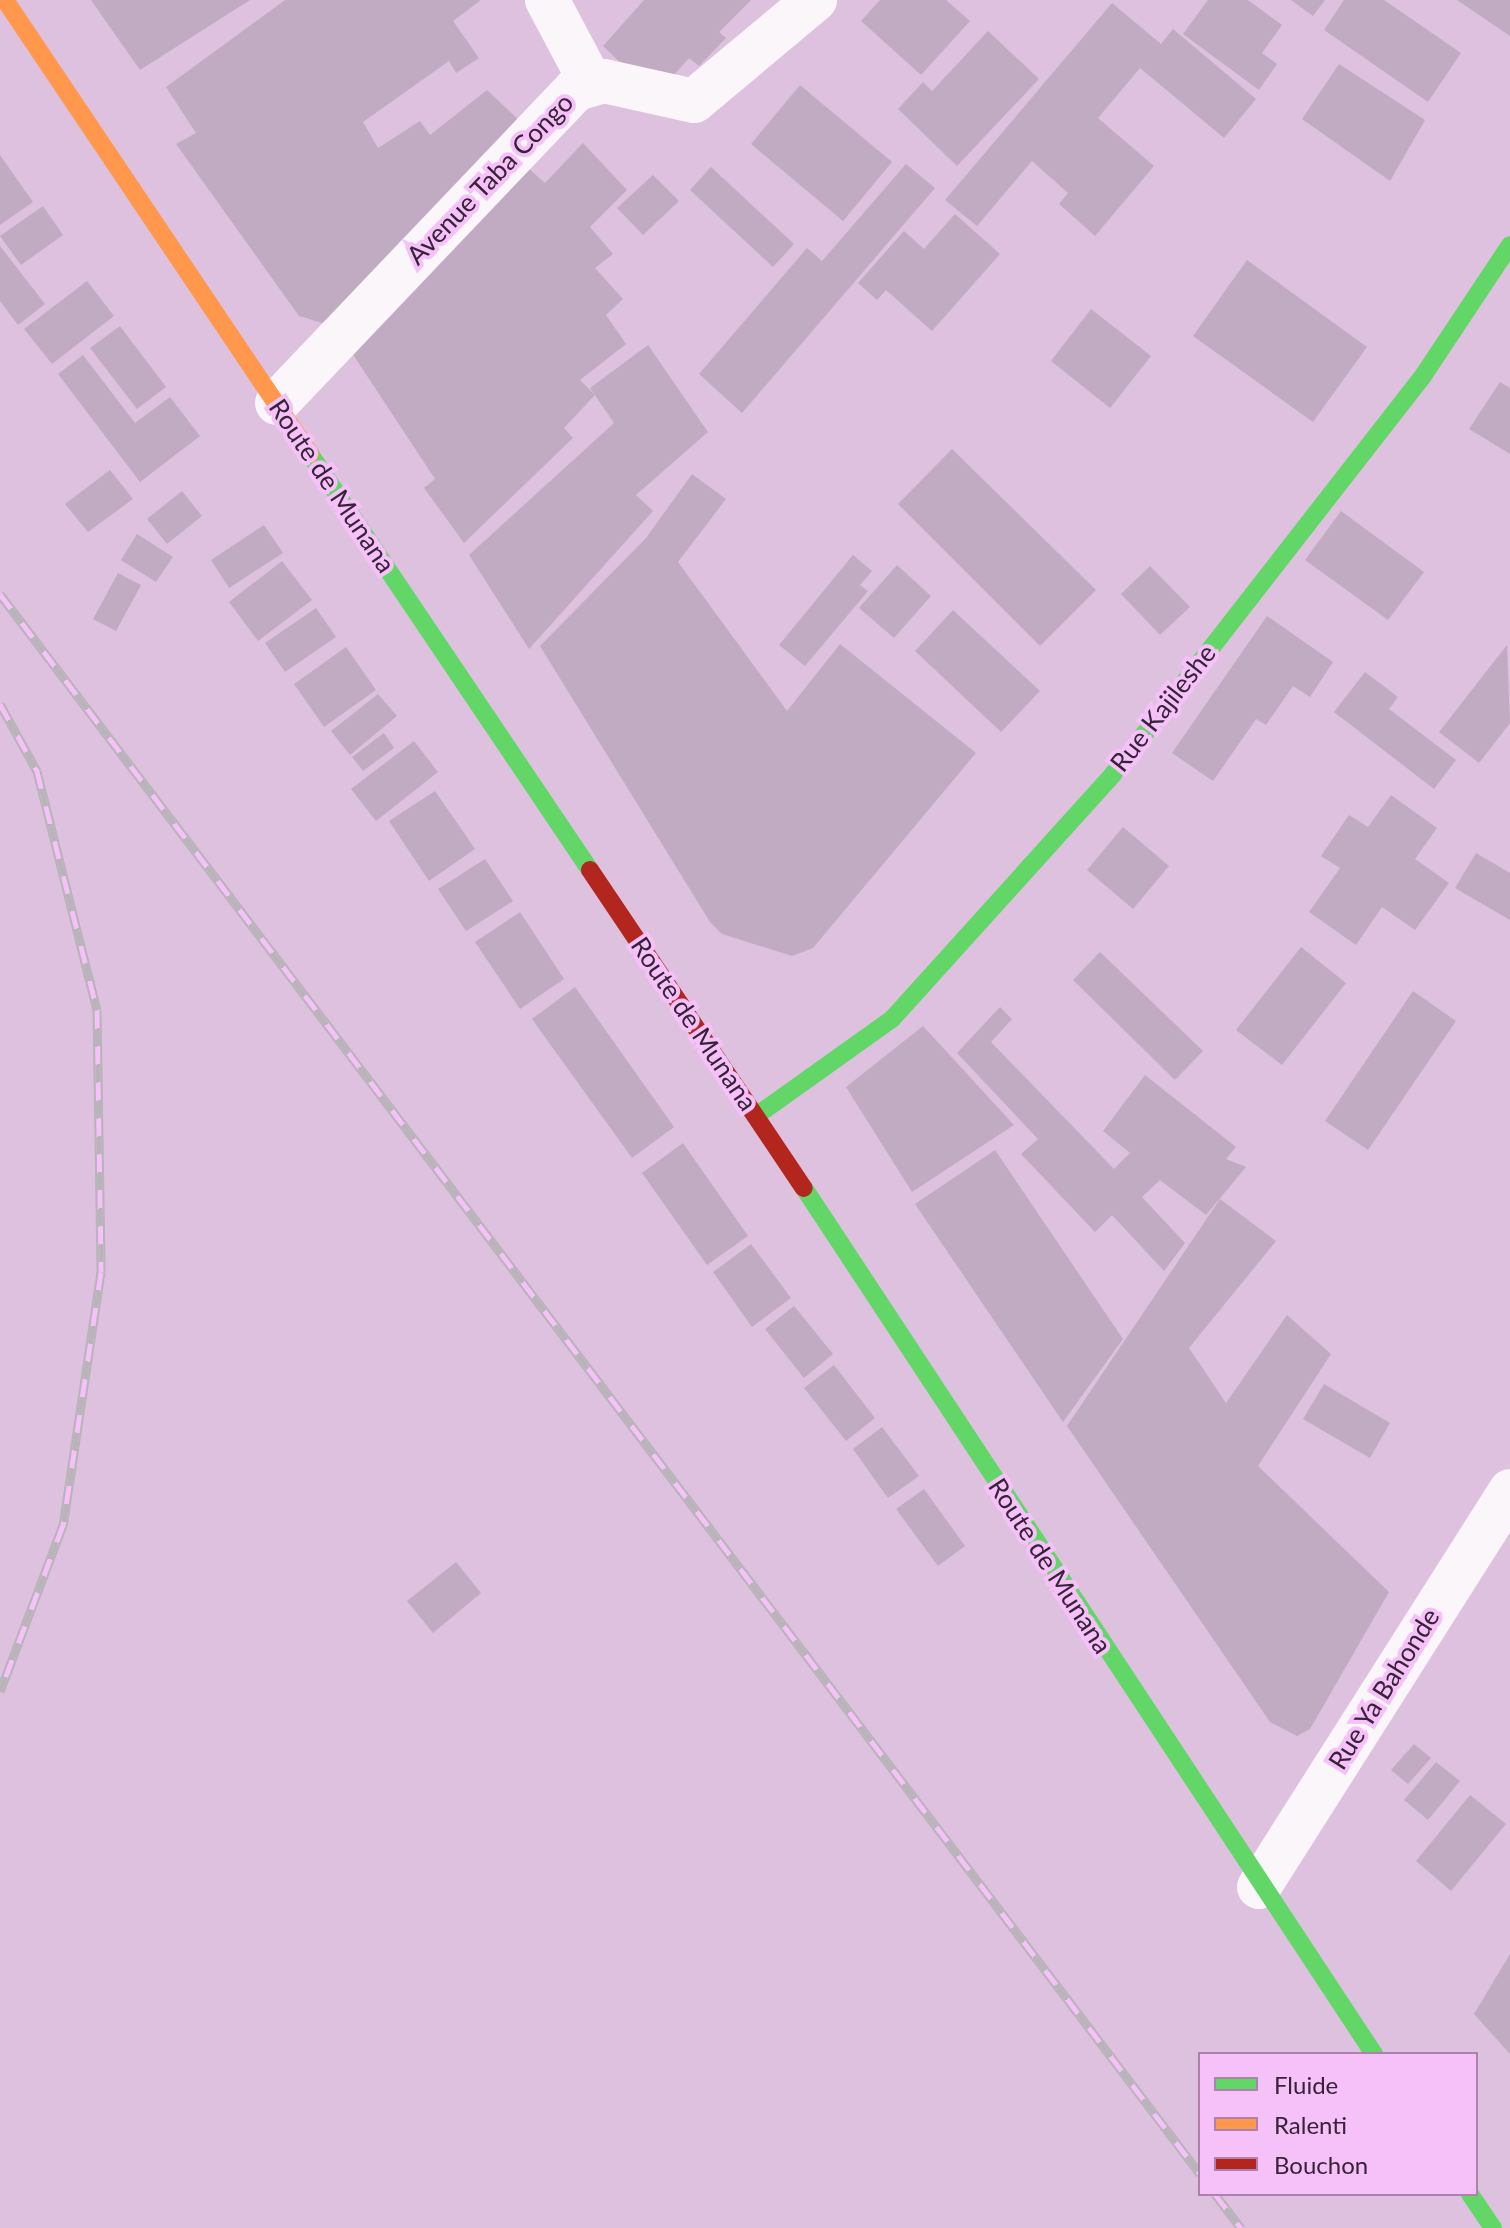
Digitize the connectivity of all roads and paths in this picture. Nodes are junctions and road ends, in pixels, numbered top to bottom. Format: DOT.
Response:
graph roads {
  1 [pos="5,0"];
  2 [pos="547,0"];
  3 [pos="815,0"];
  4 [pos="590,81"];
  5 [pos="1510,245"];
  6 [pos="277,403"];
  7 [pos="756,1116"];
  8 [pos="1510,1491"];
  9 [pos="1259,1887"];
  10 [pos="1373,2052"];
  11 [pos="1471,2196"];
  12 [pos="1493,2228"];
  1 -- 6 [label="main road, Route de Munana"];
  2 -- 4 [label="street"];
  3 -- 4 [label="street, Avenue Taba Congo"];
  4 -- 6 [label="street, Avenue Taba Congo"];
  5 -- 7 [label="main road, Rue Kajileshe"];
  6 -- 7 [label="main road, Route de Munana"];
  7 -- 9 [label="main road, Route de Munana"];
  8 -- 9 [label="street, Rue Ya Bahonde"];
  9 -- 10 [label="main road, Route de Munana"];
  11 -- 12 [label="main road"];
}
